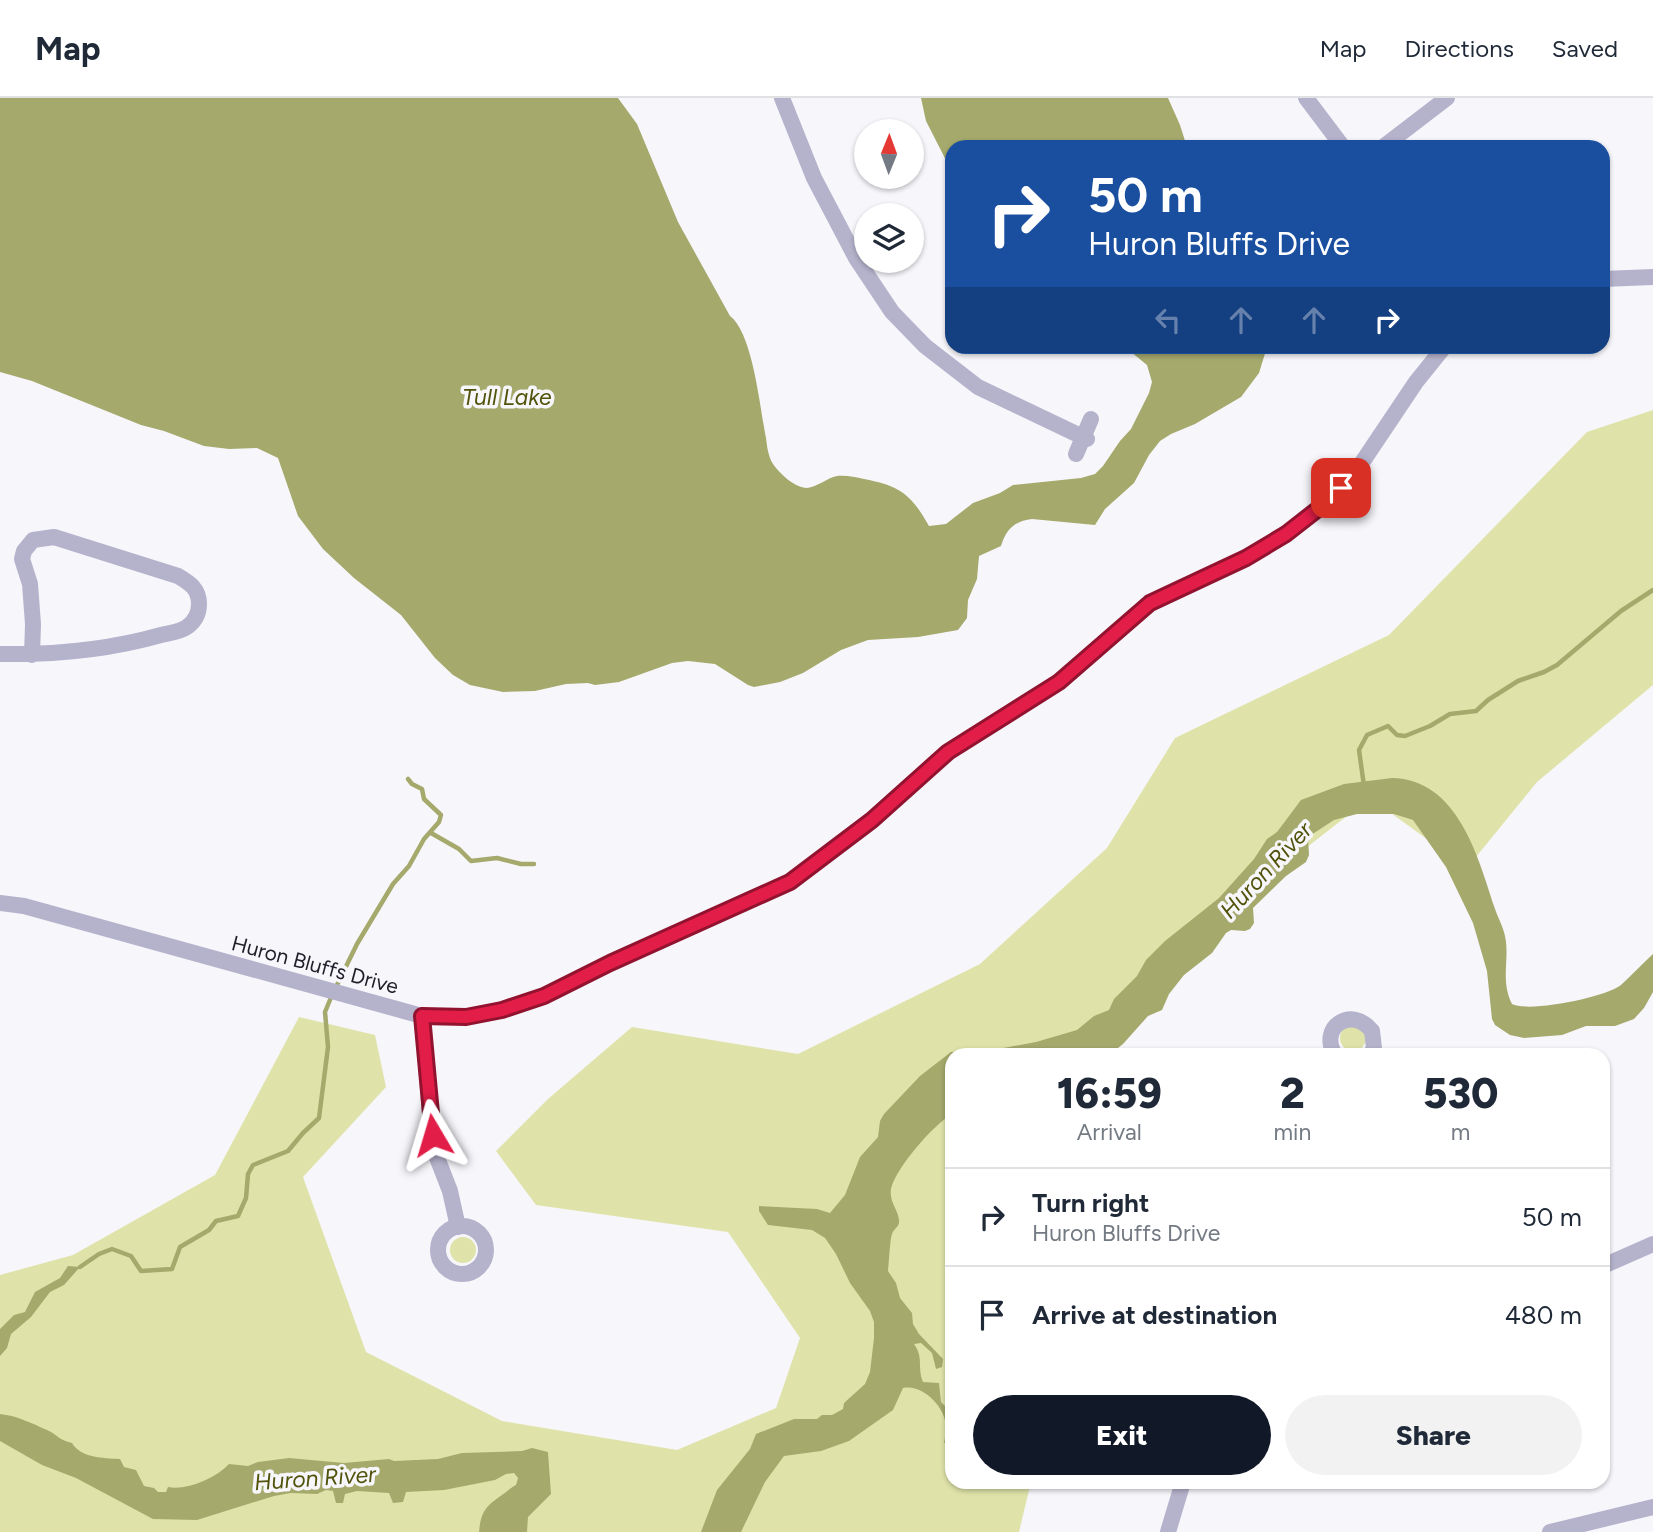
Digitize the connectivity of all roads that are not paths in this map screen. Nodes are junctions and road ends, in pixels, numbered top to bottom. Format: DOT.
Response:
graph roads {
  1 [pos="782,98"];
  2 [pos="1306,98"];
  3 [pos="1447,98"];
  4 [pos="1338,140"];
  5 [pos="1392,140"];
  6 [pos="1653,277"];
  7 [pos="1610,279"];
  8 [pos="1439,354"];
  9 [pos="1091,419"];
  10 [pos="1085,438"];
  11 [pos="1076,454"];
  12 [pos="0,654"];
  13 [pos="32,655"];
  14 [pos="0,903"];
  15 [pos="422,1016"];
  16 [pos="1332,1048"];
  17 [pos="1374,1048"];
  18 [pos="458,1227"];
  19 [pos="1653,1244"];
  20 [pos="1610,1263"];
  21 [pos="1181,1489"];
  22 [pos="1653,1507"];
  23 [pos="1168,1532"];
  24 [pos="1550,1532"];
  1 -- 10 [label="street"];
  2 -- 4 [label="street"];
  3 -- 5 [label="street"];
  6 -- 7 [label="street"];
  8 -- 15 [label="street, Huron Bluffs Drive"];
  9 -- 10 [label="street"];
  10 -- 11 [label="street"];
  12 -- 13 [label="street"];
  13 -- 13 [label="street"];
  14 -- 15 [label="street, Huron Bluffs Drive"];
  15 -- 18 [label="street"];
  16 -- 17 [label="street"];
  19 -- 20 [label="street"];
  21 -- 23 [label="street"];
  22 -- 24 [label="street"];
}
